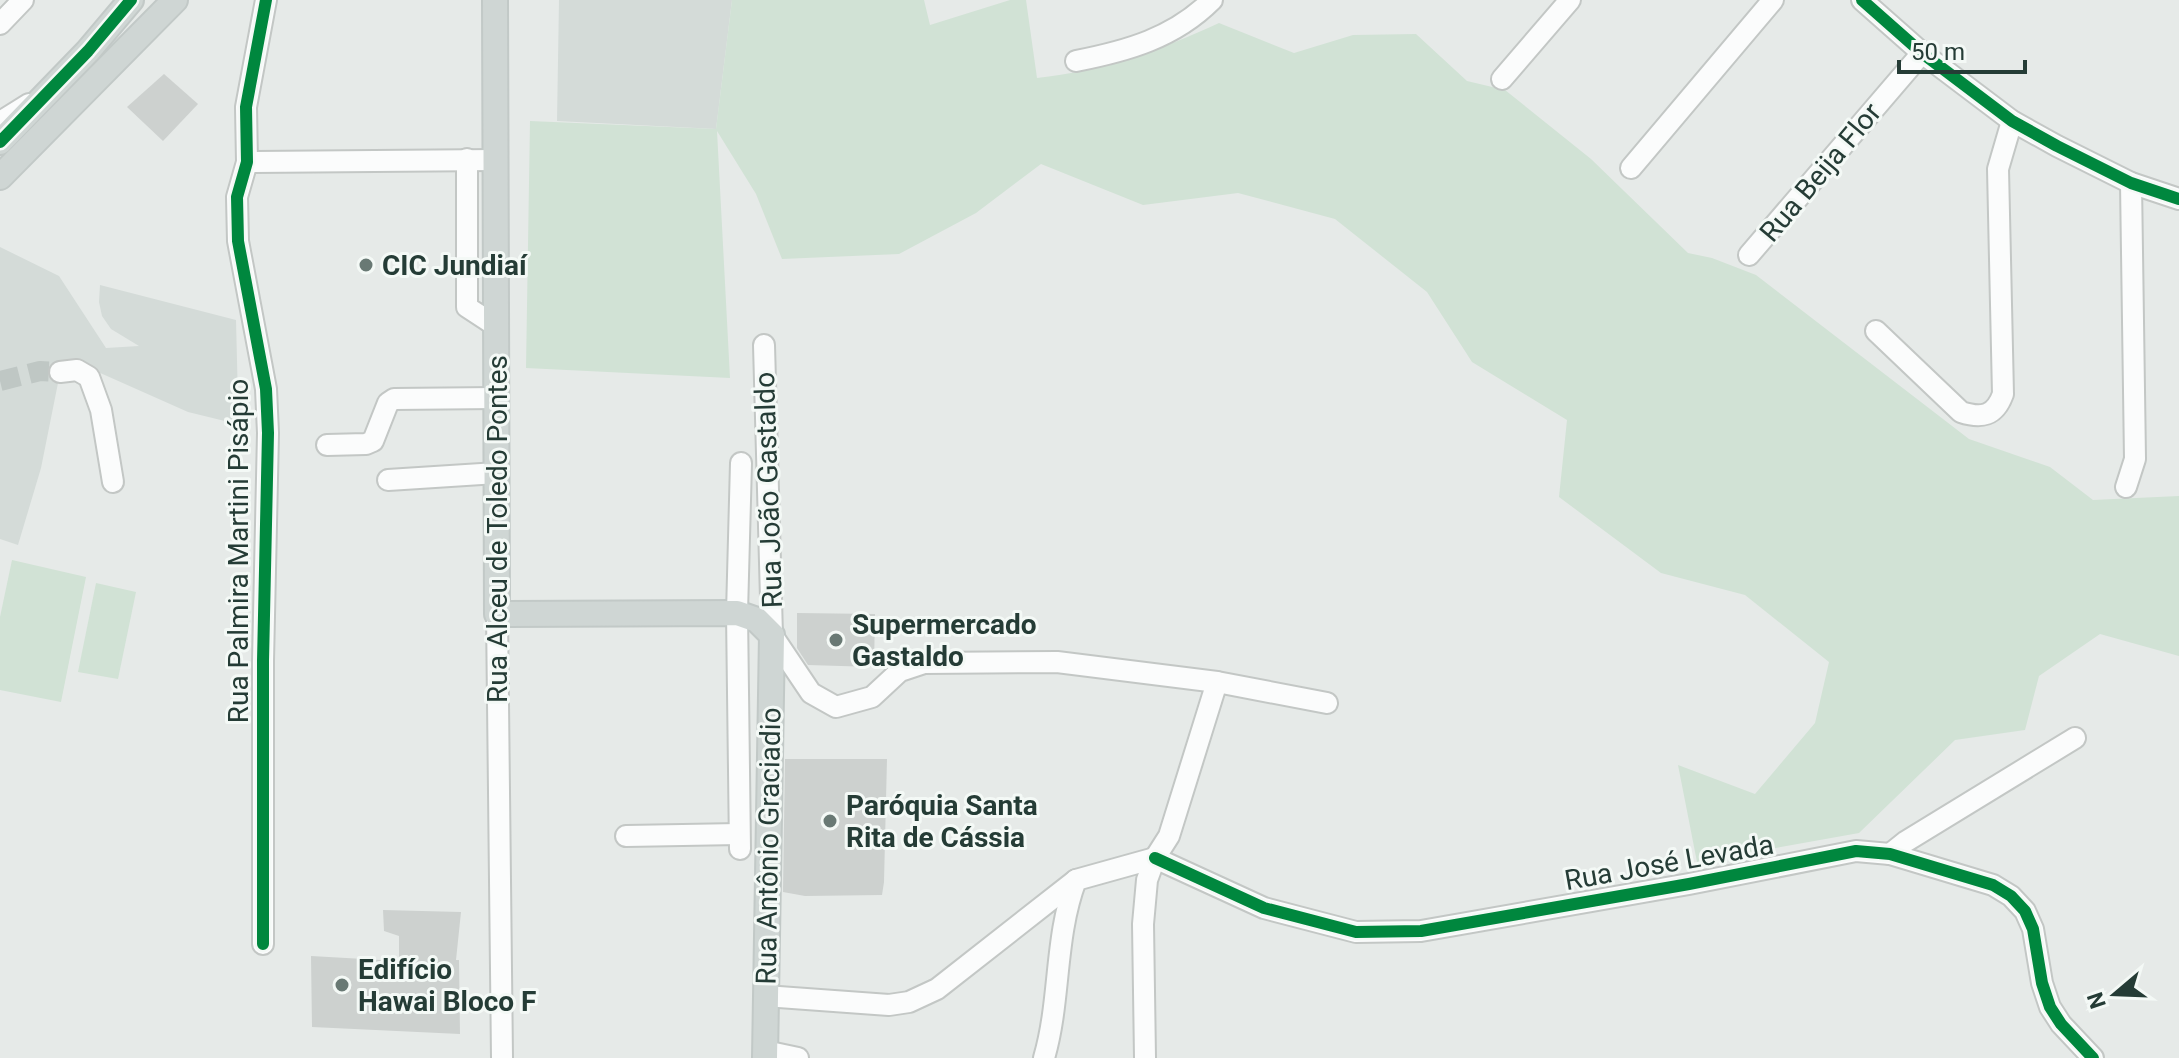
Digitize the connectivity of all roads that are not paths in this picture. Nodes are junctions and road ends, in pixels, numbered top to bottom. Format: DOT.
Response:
graph roads {
  1 [pos="23,0"];
  2 [pos="131,0"];
  3 [pos="175,0"];
  4 [pos="266,0"];
  5 [pos="495,0"];
  6 [pos="1212,0"];
  7 [pos="1570,0"];
  8 [pos="1773,0"];
  9 [pos="1862,0"];
  10 [pos="0,24"];
  11 [pos="1922,53"];
  12 [pos="1076,61"];
  13 [pos="1502,79"];
  14 [pos="50,92"];
  15 [pos="2012,121"];
  16 [pos="0,122"];
  17 [pos="0,142"];
  18 [pos="467,159"];
  19 [pos="495,160"];
  20 [pos="247,162"];
  21 [pos="1631,168"];
  22 [pos="0,177"];
  23 [pos="2131,183"];
  24 [pos="2179,199"];
  25 [pos="1749,255"];
  26 [pos="496,326"];
  27 [pos="1876,331"];
  28 [pos="764,345"];
  29 [pos="60,372"];
  30 [pos="496,398"];
  31 [pos="327,445"];
  32 [pos="741,463"];
  33 [pos="497,473"];
  34 [pos="388,480"];
  35 [pos="113,482"];
  36 [pos="2126,487"];
  37 [pos="737,613"];
  38 [pos="497,614"];
  39 [pos="772,635"];
  40 [pos="1217,682"];
  41 [pos="1327,703"];
  42 [pos="2075,738"];
  43 [pos="626,836"];
  44 [pos="1890,854"];
  45 [pos="1155,858"];
  46 [pos="1076,880"];
  47 [pos="263,944"];
  48 [pos="765,996"];
  49 [pos="765,1054"];
  50 [pos="502,1058"];
  51 [pos="798,1058"];
  52 [pos="1044,1058"];
  53 [pos="1145,1058"];
  54 [pos="2093,1058"];
  1 -- 10 [label="street"];
  2 -- 14 [label="main road"];
  3 -- 22 [label="main road"];
  4 -- 20 [label="street, Rua Palmira Martini Pisápio"];
  5 -- 19 [label="main road, Rua Alceu de Toledo Pontes"];
  6 -- 12 [label="street"];
  7 -- 13 [label="street"];
  8 -- 21 [label="street"];
  9 -- 11 [label="street"];
  11 -- 15 [label="street"];
  11 -- 25 [label="street, Rua Beija Flor"];
  14 -- 16 [label="street"];
  14 -- 17 [label="main road"];
  15 -- 23 [label="street"];
  15 -- 27 [label="street"];
  18 -- 19 [label="street"];
  18 -- 20 [label="street"];
  18 -- 26 [label="street"];
  19 -- 26 [label="main road, Rua Alceu de Toledo Pontes"];
  20 -- 47 [label="street, Rua Palmira Martini Pisápio"];
  23 -- 24 [label="street"];
  23 -- 36 [label="street"];
  26 -- 30 [label="main road, Rua Alceu de Toledo Pontes"];
  28 -- 39 [label="street, Rua João Gastaldo"];
  29 -- 35 [label="street"];
  30 -- 31 [label="street"];
  30 -- 33 [label="main road, Rua Alceu de Toledo Pontes"];
  32 -- 37 [label="street"];
  33 -- 34 [label="street"];
  33 -- 38 [label="main road, Rua Alceu de Toledo Pontes"];
  37 -- 38 [label="main road"];
  37 -- 39 [label="main road"];
  37 -- 43 [label="street"];
  38 -- 50 [label="street, Rua Alceu de Toledo Pontes"];
  39 -- 40 [label="street"];
  39 -- 48 [label="main road, Rua Antônio Graciadio"];
  40 -- 41 [label="street"];
  40 -- 45 [label="street"];
  42 -- 44 [label="street"];
  44 -- 45 [label="street, Rua José Levada"];
  44 -- 54 [label="street, Rua José Levada"];
  45 -- 46 [label="street"];
  45 -- 53 [label="street"];
  46 -- 48 [label="street"];
  46 -- 52 [label="street"];
  48 -- 49 [label="main road, Rua Antônio Graciadio"];
  49 -- 51 [label="street"];
}
